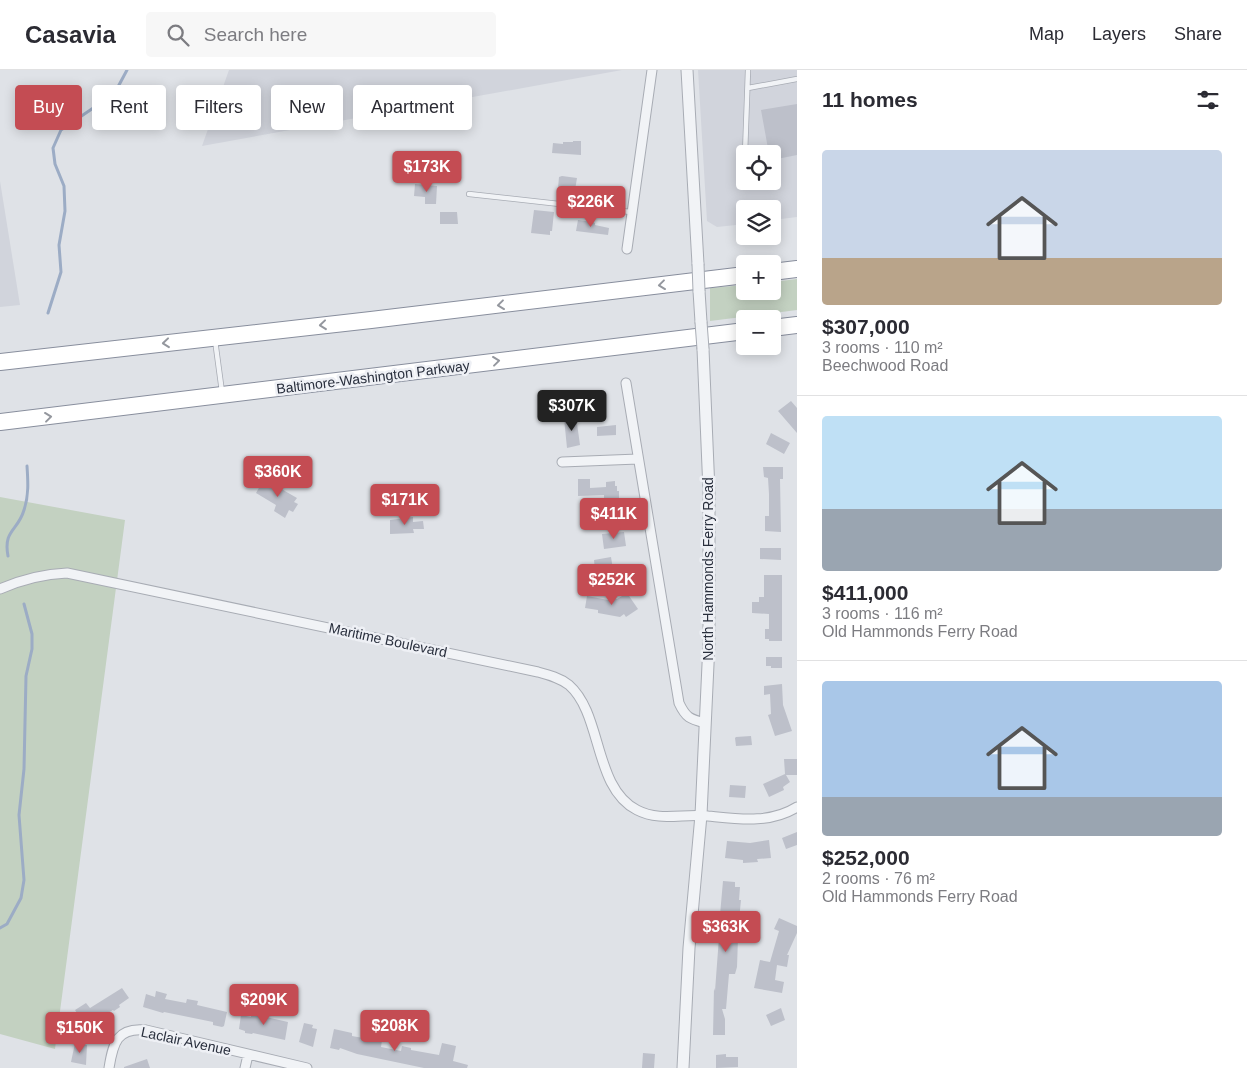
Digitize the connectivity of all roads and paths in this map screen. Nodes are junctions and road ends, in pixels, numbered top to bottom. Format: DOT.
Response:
graph roads {
  1 [pos="652,70"];
  2 [pos="687,70"];
  3 [pos="748,70"];
  4 [pos="797,79"];
  5 [pos="748,88"];
  6 [pos="745,145"];
  7 [pos="469,194"];
  8 [pos="631,212"];
  9 [pos="627,248"];
  10 [pos="797,269"];
  11 [pos="781,271"];
  12 [pos="736,276"];
  13 [pos="797,325"];
  14 [pos="781,327"];
  15 [pos="736,332"];
  16 [pos="214,337"];
  17 [pos="0,362"];
  18 [pos="626,383"];
  19 [pos="222,396"];
  20 [pos="0,422"];
  21 [pos="638,459"];
  22 [pos="562,462"];
  23 [pos="0,589"];
  24 [pos="706,723"];
  25 [pos="797,807"];
  26 [pos="701,815"];
  27 [pos="248,1055"];
  28 [pos="109,1068"];
  29 [pos="245,1068"];
  30 [pos="307,1068"];
  31 [pos="683,1068"];
  1 -- 8 [label="street"];
  2 -- 24 [label="street, North Hammonds Ferry Road, bridge"];
  3 -- 5 [label="lane"];
  4 -- 5 [label="lane"];
  5 -- 6 [label="lane"];
  7 -- 8 [label="lane"];
  8 -- 9 [label="street"];
  10 -- 11 [label="highway"];
  12 -- 16 [label="highway, one-way"];
  13 -- 14 [label="highway"];
  19 -- 15 [label="highway, Baltimore-Washington Parkway, one-way"];
  16 -- 17 [label="highway, one-way"];
  16 -- 19 [label="lane"];
  18 -- 21 [label="street"];
  20 -- 19 [label="highway, Baltimore-Washington Parkway, one-way"];
  21 -- 22 [label="street"];
  21 -- 24 [label="street"];
  23 -- 26 [label="street, Maritime Boulevard"];
  24 -- 26 [label="street, North Hammonds Ferry Road"];
  25 -- 26 [label="street, Maritime Boulevard"];
  26 -- 31 [label="street, North Hammonds Ferry Road"];
  27 -- 28 [label="street, Laclair Avenue"];
  27 -- 29 [label="street"];
  27 -- 30 [label="street, Laclair Avenue"];
}
